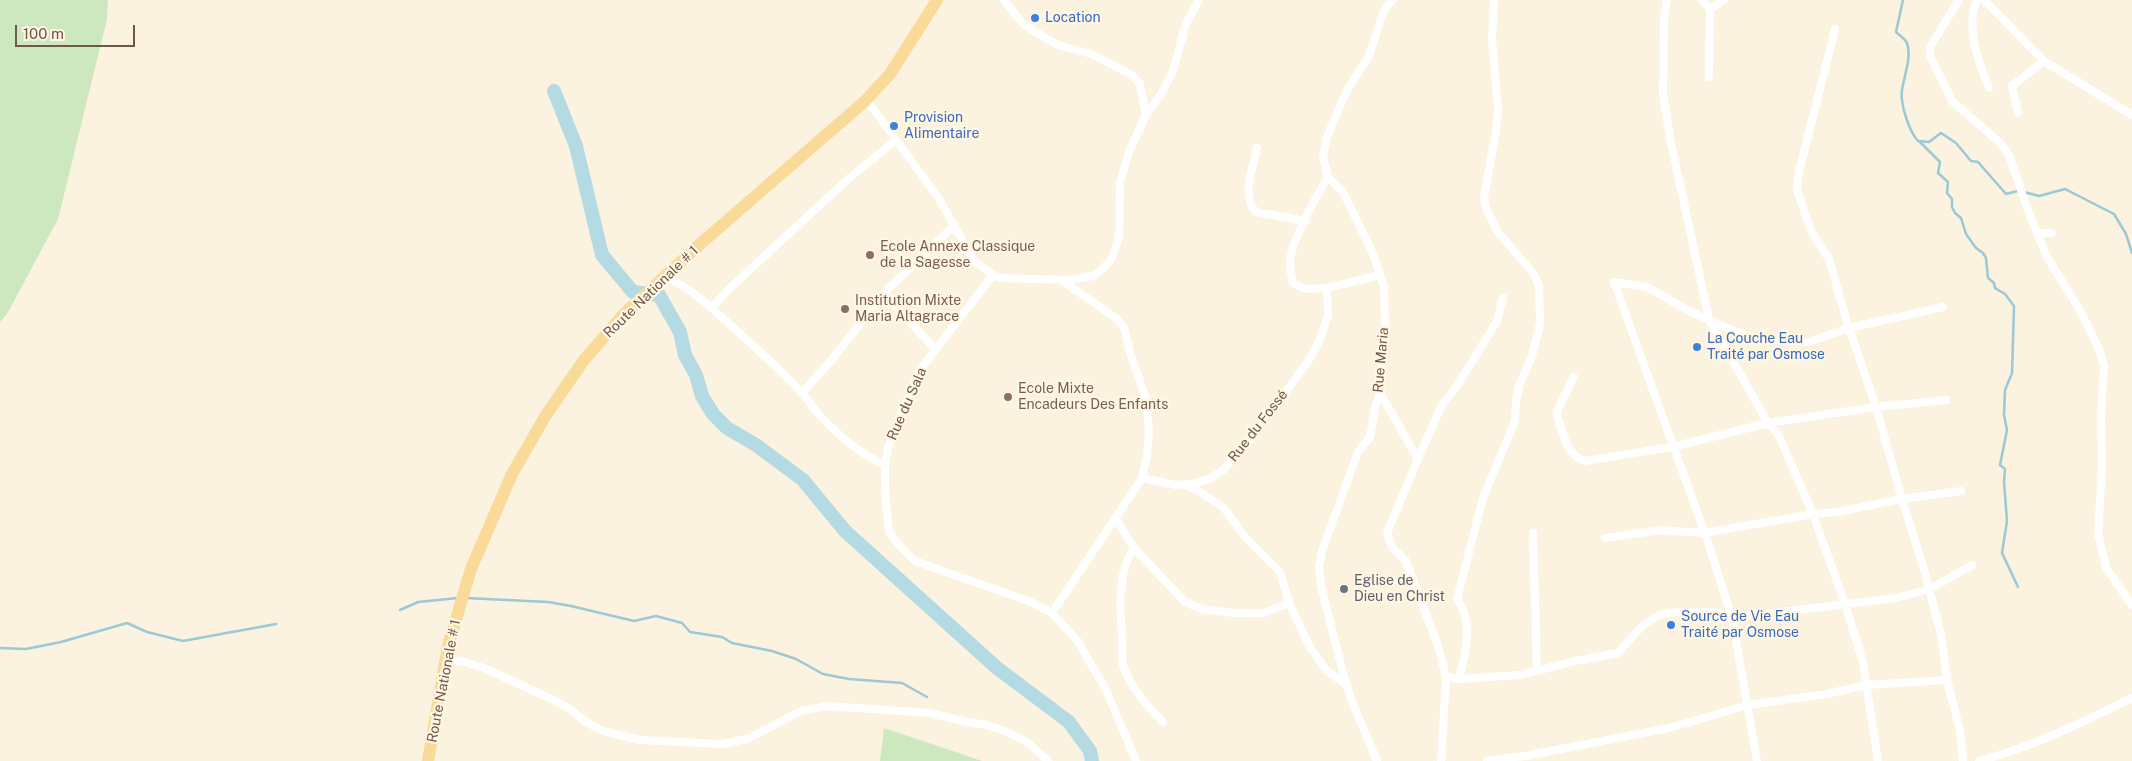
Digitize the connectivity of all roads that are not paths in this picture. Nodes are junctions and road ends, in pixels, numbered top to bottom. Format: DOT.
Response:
graph roads {
  1 [pos="937,0"];
  2 [pos="1004,0"];
  3 [pos="1200,0"];
  4 [pos="1393,0"];
  5 [pos="1494,0"];
  6 [pos="1667,0"];
  7 [pos="1702,0"];
  8 [pos="1724,0"];
  9 [pos="1958,0"];
  10 [pos="1977,0"];
  11 [pos="1984,0"];
  12 [pos="1710,9"];
  13 [pos="1835,30"];
  14 [pos="2044,61"];
  15 [pos="1709,77"];
  16 [pos="1989,88"];
  17 [pos="866,100"];
  18 [pos="2018,113"];
  19 [pos="1146,114"];
  20 [pos="2132,115"];
  21 [pos="896,140"];
  22 [pos="1257,148"];
  23 [pos="1328,177"];
  24 [pos="1306,220"];
  25 [pos="955,225"];
  26 [pos="2052,232"];
  27 [pos="2037,233"];
  28 [pos="993,275"];
  29 [pos="1380,275"];
  30 [pos="664,276"];
  31 [pos="1061,280"];
  32 [pos="1326,288"];
  33 [pos="884,294"];
  34 [pos="1503,298"];
  35 [pos="712,307"];
  36 [pos="1943,308"];
  37 [pos="1709,319"];
  38 [pos="1849,328"];
  39 [pos="935,349"];
  40 [pos="1574,377"];
  41 [pos="1380,392"];
  42 [pos="802,393"];
  43 [pos="1946,400"];
  44 [pos="1876,407"];
  45 [pos="1768,423"];
  46 [pos="1672,447"];
  47 [pos="1418,459"];
  48 [pos="885,465"];
  49 [pos="1142,478"];
  50 [pos="1183,485"];
  51 [pos="1961,491"];
  52 [pos="1902,499"];
  53 [pos="1813,514"];
  54 [pos="1115,518"];
  55 [pos="1533,533"];
  56 [pos="1703,533"];
  57 [pos="1605,538"];
  58 [pos="1134,548"];
  59 [pos="1972,565"];
  60 [pos="1930,589"];
  61 [pos="1289,604"];
  62 [pos="1845,604"];
  63 [pos="2132,605"];
  64 [pos="1052,613"];
  65 [pos="1732,618"];
  66 [pos="446,660"];
  67 [pos="1537,671"];
  68 [pos="1446,677"];
  69 [pos="1459,679"];
  70 [pos="1947,680"];
  71 [pos="1347,685"];
  72 [pos="1866,685"];
  73 [pos="2132,698"];
  74 [pos="1748,705"];
  75 [pos="1163,722"];
  76 [pos="428,761"];
  77 [pos="1048,761"];
  78 [pos="1136,761"];
  79 [pos="1377,761"];
  80 [pos="1440,761"];
  81 [pos="1487,761"];
  82 [pos="1757,761"];
  83 [pos="1878,761"];
  84 [pos="1963,761"];
  85 [pos="1979,761"];
  1 -- 17 [label="main road, Route Nationale # 1"];
  2 -- 19 [label="street"];
  3 -- 19 [label="street"];
  4 -- 23 [label="street"];
  5 -- 69 [label="street"];
  6 -- 37 [label="street"];
  7 -- 12 [label="street"];
  8 -- 12 [label="street"];
  9 -- 27 [label="street"];
  10 -- 16 [label="street"];
  11 -- 14 [label="street"];
  12 -- 15 [label="street"];
  13 -- 38 [label="street"];
  14 -- 18 [label="street"];
  14 -- 20 [label="street"];
  17 -- 21 [label="street"];
  17 -- 30 [label="main road, Route Nationale # 1"];
  19 -- 31 [label="street"];
  21 -- 25 [label="street"];
  21 -- 35 [label="street"];
  22 -- 24 [label="street"];
  23 -- 24 [label="street"];
  23 -- 29 [label="street, Rue Maria"];
  24 -- 32 [label="street"];
  25 -- 28 [label="street"];
  25 -- 33 [label="street"];
  26 -- 27 [label="street"];
  27 -- 63 [label="street"];
  28 -- 31 [label="street"];
  28 -- 39 [label="street, Rue du Sala"];
  29 -- 32 [label="street"];
  29 -- 41 [label="street, Rue Maria"];
  30 -- 35 [label="street"];
  30 -- 66 [label="main road, Route Nationale # 1"];
  31 -- 49 [label="street"];
  32 -- 50 [label="street, Rue du Fossé"];
  33 -- 39 [label="street"];
  33 -- 42 [label="street"];
  34 -- 47 [label="street"];
  35 -- 42 [label="street"];
  36 -- 38 [label="street"];
  37 -- 38 [label="street"];
  37 -- 45 [label="street"];
  37 -- 46 [label="street"];
  38 -- 44 [label="street"];
  39 -- 48 [label="street, Rue du Sala"];
  40 -- 46 [label="street"];
  41 -- 47 [label="street"];
  41 -- 71 [label="street, Rue Maria"];
  42 -- 48 [label="street"];
  43 -- 44 [label="street"];
  44 -- 45 [label="street"];
  44 -- 52 [label="street"];
  45 -- 46 [label="street"];
  45 -- 53 [label="street"];
  46 -- 56 [label="street"];
  47 -- 68 [label="street"];
  48 -- 64 [label="street, Rue du Sala"];
  49 -- 50 [label="street, Rue du Fossé"];
  49 -- 54 [label="street"];
  50 -- 61 [label="street"];
  51 -- 52 [label="street"];
  52 -- 53 [label="street"];
  52 -- 60 [label="street"];
  53 -- 56 [label="street"];
  53 -- 62 [label="street"];
  54 -- 58 [label="street"];
  54 -- 64 [label="street"];
  55 -- 67 [label="street"];
  56 -- 57 [label="street"];
  56 -- 65 [label="street"];
  58 -- 61 [label="street"];
  58 -- 75 [label="street"];
  59 -- 60 [label="street"];
  60 -- 62 [label="street"];
  60 -- 70 [label="street"];
  61 -- 71 [label="street"];
  62 -- 65 [label="street"];
  62 -- 72 [label="street"];
  64 -- 78 [label="street"];
  65 -- 67 [label="street"];
  65 -- 74 [label="street"];
  66 -- 76 [label="main road, Route Nationale # 1"];
  66 -- 77 [label="street"];
  67 -- 69 [label="street"];
  68 -- 69 [label="street"];
  68 -- 80 [label="street"];
  70 -- 72 [label="street"];
  70 -- 84 [label="street"];
  71 -- 79 [label="street, Rue Maria"];
  72 -- 74 [label="street"];
  72 -- 83 [label="street"];
  73 -- 85 [label="street"];
  74 -- 81 [label="street"];
  74 -- 82 [label="street"];
}
